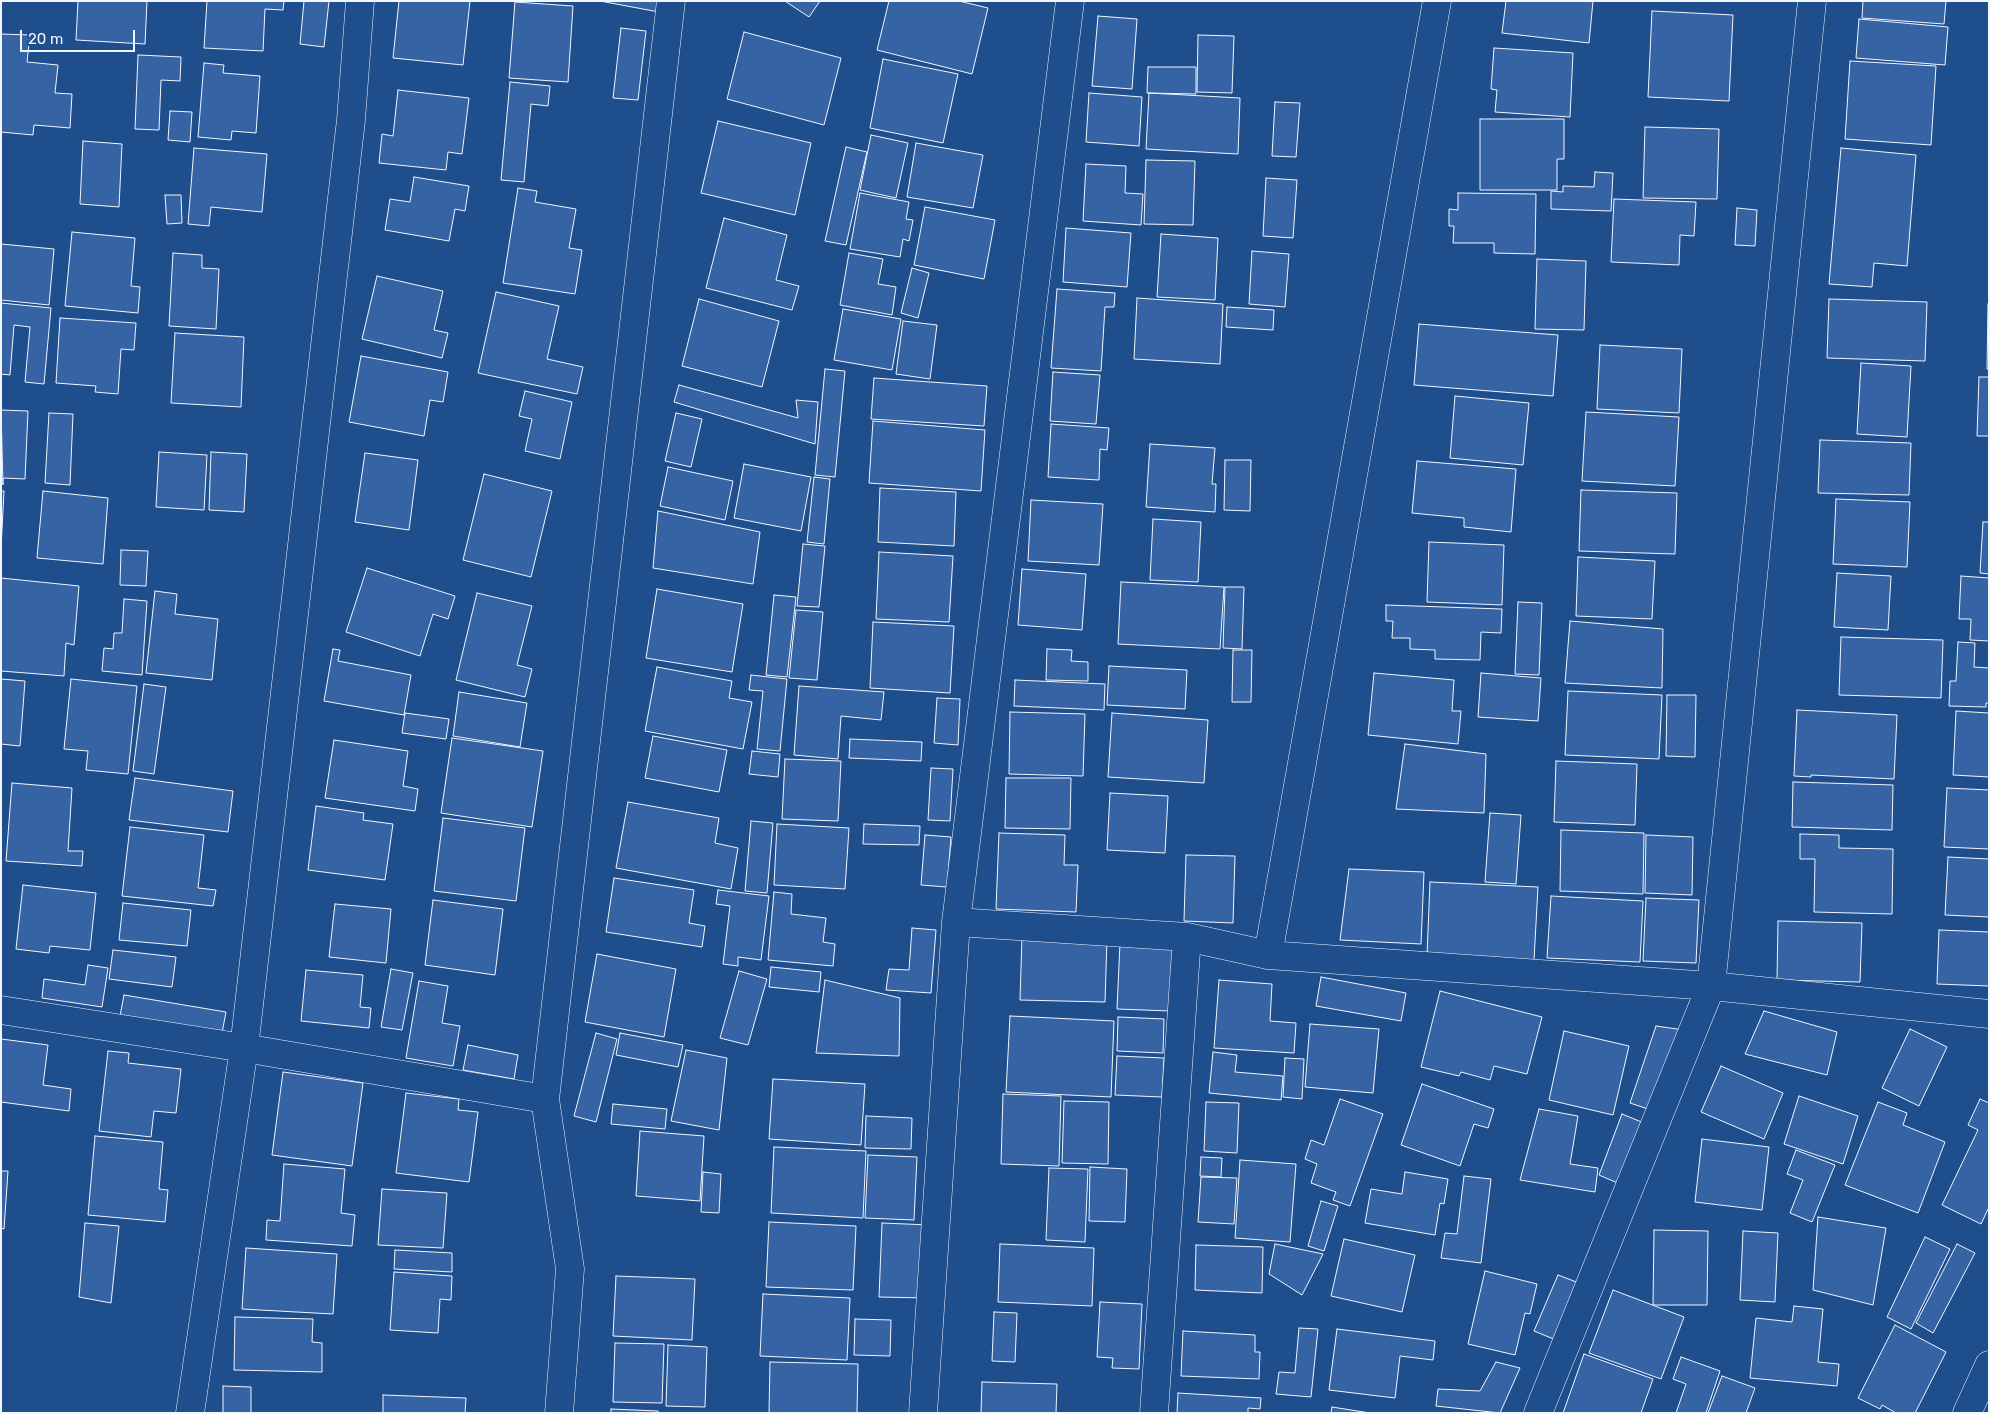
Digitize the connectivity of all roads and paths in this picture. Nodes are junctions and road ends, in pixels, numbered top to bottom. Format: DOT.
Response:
graph roads {
  1 [pos="360,1"];
  2 [pos="671,1"];
  3 [pos="1070,1"];
  4 [pos="1437,1"];
  5 [pos="1812,1"];
  6 [pos="956,922"];
  7 [pos="1187,937"];
  8 [pos="1268,955"];
  9 [pos="1711,986"];
  10 [pos="1,1010"];
  11 [pos="1989,1014"];
  12 [pos="244,1048"];
  13 [pos="545,1099"];
  14 [pos="1989,1365"];
  15 [pos="190,1413"];
  16 [pos="559,1413"];
  17 [pos="923,1413"];
  18 [pos="1154,1413"];
  19 [pos="1538,1413"];
  20 [pos="1966,1413"];
  1 -- 12 [label="street"];
  2 -- 13 [label="street"];
  3 -- 6 [label="street"];
  4 -- 8 [label="street"];
  5 -- 9 [label="street"];
  6 -- 7 [label="street"];
  6 -- 17 [label="street"];
  7 -- 8 [label="street"];
  7 -- 18 [label="street"];
  8 -- 9 [label="street"];
  9 -- 11 [label="street"];
  9 -- 19 [label="street"];
  10 -- 12 [label="street"];
  12 -- 13 [label="street"];
  12 -- 15 [label="street"];
  13 -- 16 [label="street"];
  14 -- 20 [label="street"];
}
